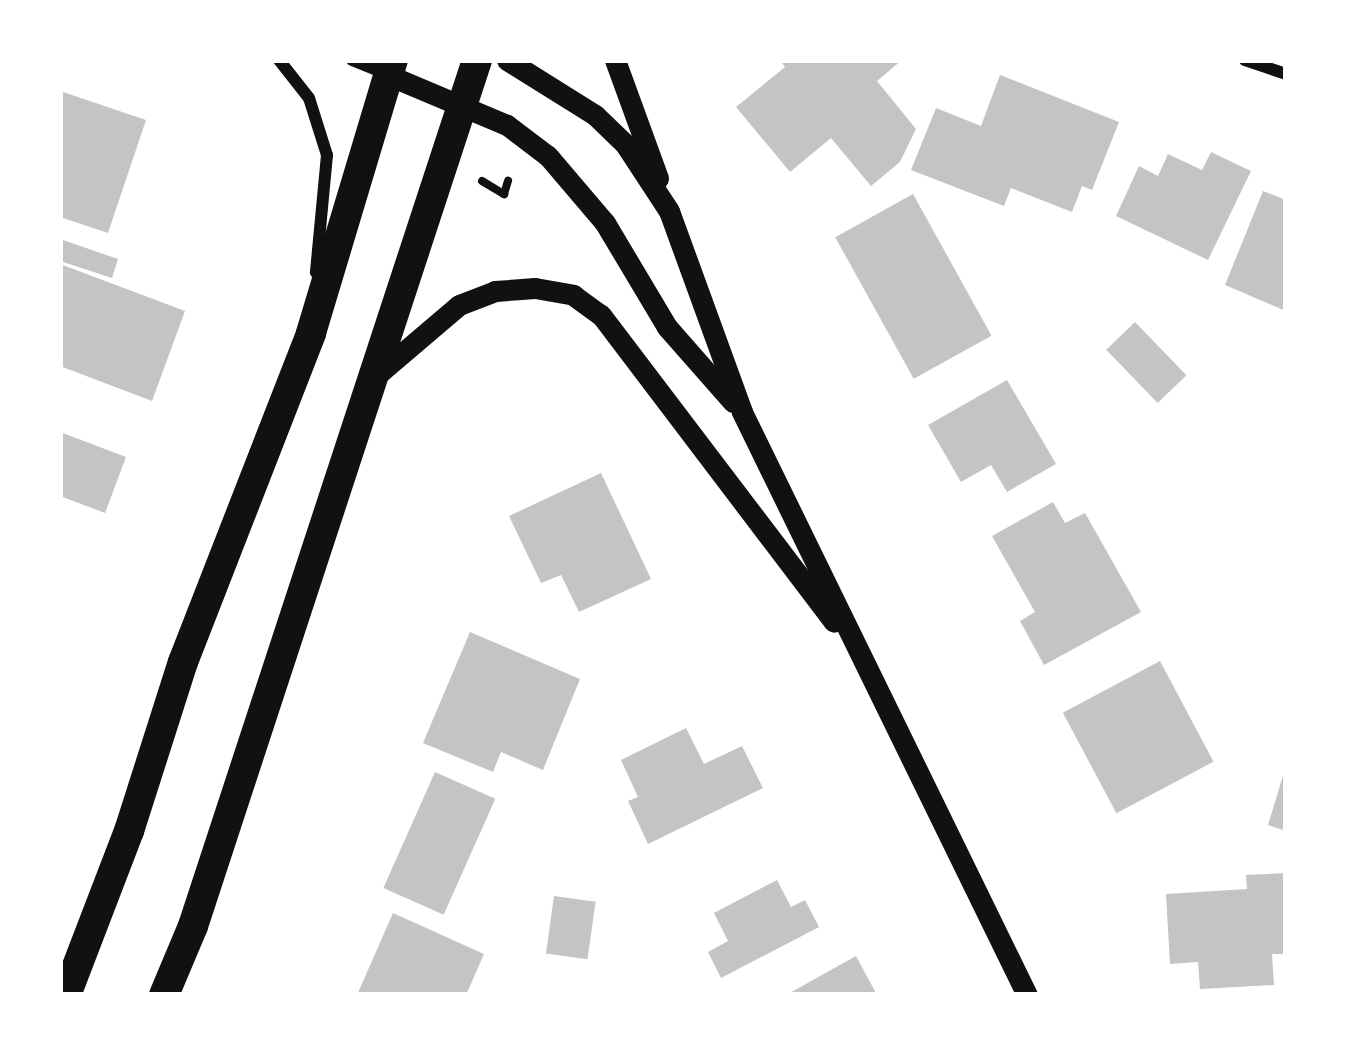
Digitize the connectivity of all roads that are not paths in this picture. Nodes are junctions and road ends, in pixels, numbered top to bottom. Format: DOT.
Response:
graph roads {
  1 [pos="279,60"];
  2 [pos="352,60"];
  3 [pos="477,60"];
  4 [pos="507,60"];
  5 [pos="615,60"];
  6 [pos="1245,60"];
  7 [pos="391,68"];
  8 [pos="1286,74"];
  9 [pos="464,104"];
  10 [pos="670,211"];
  11 [pos="311,333"];
  12 [pos="378,374"];
  13 [pos="742,412"];
  14 [pos="863,660"];
  15 [pos="66,995"];
  16 [pos="164,995"];
  17 [pos="1027,995"];
  1 -- 11 [label="street"];
  2 -- 7 [label="street"];
  3 -- 9 [label="main road"];
  4 -- 10 [label="street"];
  5 -- 10 [label="street"];
  6 -- 8 [label="street"];
  7 -- 9 [label="street"];
  7 -- 11 [label="main road"];
  9 -- 12 [label="main road"];
  9 -- 13 [label="street"];
  10 -- 13 [label="street"];
  11 -- 15 [label="main road"];
  12 -- 14 [label="street"];
  12 -- 16 [label="main road"];
  13 -- 14 [label="street"];
  14 -- 17 [label="street"];
}
